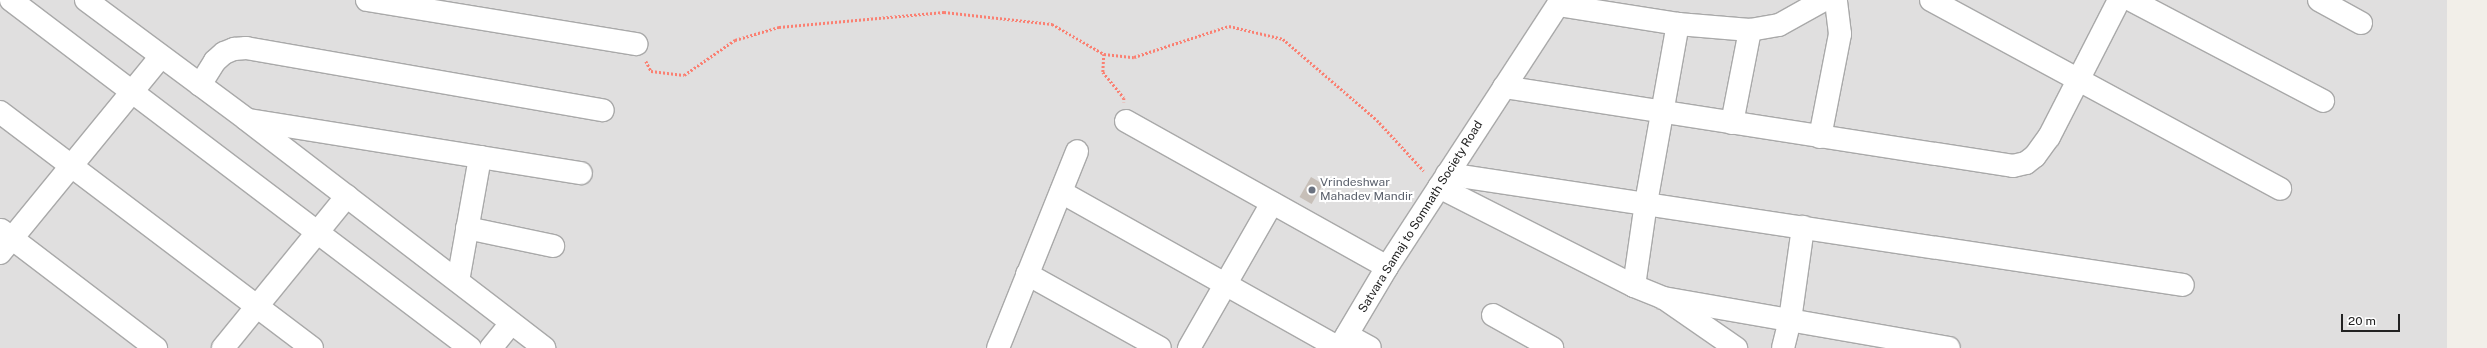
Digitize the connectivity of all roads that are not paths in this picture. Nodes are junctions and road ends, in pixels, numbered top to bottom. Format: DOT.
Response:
graph roads {
  1 [pos="11,0"];
  2 [pos="86,0"];
  3 [pos="367,0"];
  4 [pos="1824,0"];
  5 [pos="1836,0"];
  6 [pos="1931,0"];
  7 [pos="2119,0"];
  8 [pos="2131,0"];
  9 [pos="2319,0"];
  10 [pos="1559,3"];
  11 [pos="2362,23"];
  12 [pos="1678,24"];
  13 [pos="1750,30"];
  14 [pos="636,44"];
  15 [pos="160,56"];
  16 [pos="2079,80"];
  17 [pos="200,85"];
  18 [pos="1504,87"];
  19 [pos="132,91"];
  20 [pos="2323,101"];
  21 [pos="603,110"];
  22 [pos="0,112"];
  23 [pos="1664,112"];
  24 [pos="246,119"];
  25 [pos="1126,121"];
  26 [pos="1732,123"];
  27 [pos="1820,137"];
  28 [pos="1077,151"];
  29 [pos="480,157"];
  30 [pos="71,165"];
  31 [pos="581,173"];
  32 [pos="1443,181"];
  33 [pos="2280,188"];
  34 [pos="1060,192"];
  35 [pos="347,196"];
  36 [pos="1272,203"];
  37 [pos="1646,203"];
  38 [pos="1803,227"];
  39 [pos="467,228"];
  40 [pos="316,231"];
  41 [pos="4,240"];
  42 [pos="553,246"];
  43 [pos="1386,267"];
  44 [pos="1026,274"];
  45 [pos="458,281"];
  46 [pos="1226,284"];
  47 [pos="2183,285"];
  48 [pos="1634,286"];
  49 [pos="1663,298"];
  50 [pos="257,307"];
  51 [pos="1494,315"];
  52 [pos="1790,320"];
  53 [pos="511,322"];
  54 [pos="1342,344"];
  55 [pos="156,348"];
  56 [pos="223,348"];
  57 [pos="312,348"];
  58 [pos="470,348"];
  59 [pos="491,348"];
  60 [pos="544,348"];
  61 [pos="998,348"];
  62 [pos="1160,348"];
  63 [pos="1189,348"];
  64 [pos="1370,348"];
  65 [pos="1552,348"];
  66 [pos="1736,348"];
  67 [pos="1783,348"];
  68 [pos="1948,348"];
  1 -- 19 [label="street"];
  2 -- 15 [label="street"];
  3 -- 14 [label="street"];
  4 -- 13 [label="street"];
  5 -- 27 [label="street"];
  6 -- 16 [label="street"];
  7 -- 16 [label="street"];
  8 -- 20 [label="street"];
  9 -- 11 [label="street"];
  10 -- 12 [label="street"];
  10 -- 18 [label="street, Satvara Samaj to Somnath Society Road"];
  12 -- 13 [label="street"];
  12 -- 23 [label="street"];
  13 -- 26 [label="street"];
  15 -- 17 [label="street"];
  15 -- 19 [label="street"];
  16 -- 27 [label="street"];
  16 -- 33 [label="street"];
  17 -- 21 [label="street"];
  17 -- 24 [label="street"];
  18 -- 23 [label="street"];
  18 -- 32 [label="street, Satvara Samaj to Somnath Society Road"];
  19 -- 30 [label="street"];
  19 -- 40 [label="street"];
  22 -- 30 [label="street"];
  23 -- 26 [label="street"];
  23 -- 37 [label="street"];
  24 -- 29 [label="street"];
  24 -- 35 [label="street"];
  25 -- 36 [label="street"];
  26 -- 27 [label="street"];
  28 -- 34 [label="street"];
  29 -- 31 [label="street"];
  29 -- 39 [label="street"];
  30 -- 41 [label="street"];
  30 -- 50 [label="street"];
  32 -- 37 [label="street"];
  32 -- 43 [label="street, Satvara Samaj to Somnath Society Road"];
  32 -- 48 [label="street"];
  34 -- 44 [label="street"];
  34 -- 46 [label="street"];
  35 -- 40 [label="street"];
  35 -- 45 [label="street"];
  36 -- 43 [label="street"];
  36 -- 46 [label="street"];
  37 -- 38 [label="street"];
  37 -- 48 [label="street"];
  38 -- 47 [label="street"];
  38 -- 52 [label="street"];
  39 -- 42 [label="street"];
  39 -- 45 [label="street"];
  40 -- 50 [label="street"];
  40 -- 58 [label="street"];
  41 -- 55 [label="street"];
  43 -- 54 [label="street, Satvara Samaj to Somnath Society Road"];
  44 -- 61 [label="street"];
  44 -- 62 [label="street"];
  45 -- 53 [label="street"];
  46 -- 54 [label="street"];
  46 -- 63 [label="street"];
  48 -- 49 [label="street"];
  49 -- 52 [label="street"];
  49 -- 66 [label="street"];
  50 -- 56 [label="street"];
  50 -- 57 [label="street"];
  51 -- 65 [label="street"];
  52 -- 67 [label="street"];
  52 -- 68 [label="street"];
  53 -- 59 [label="street"];
  53 -- 60 [label="street"];
  54 -- 64 [label="street"];
}
